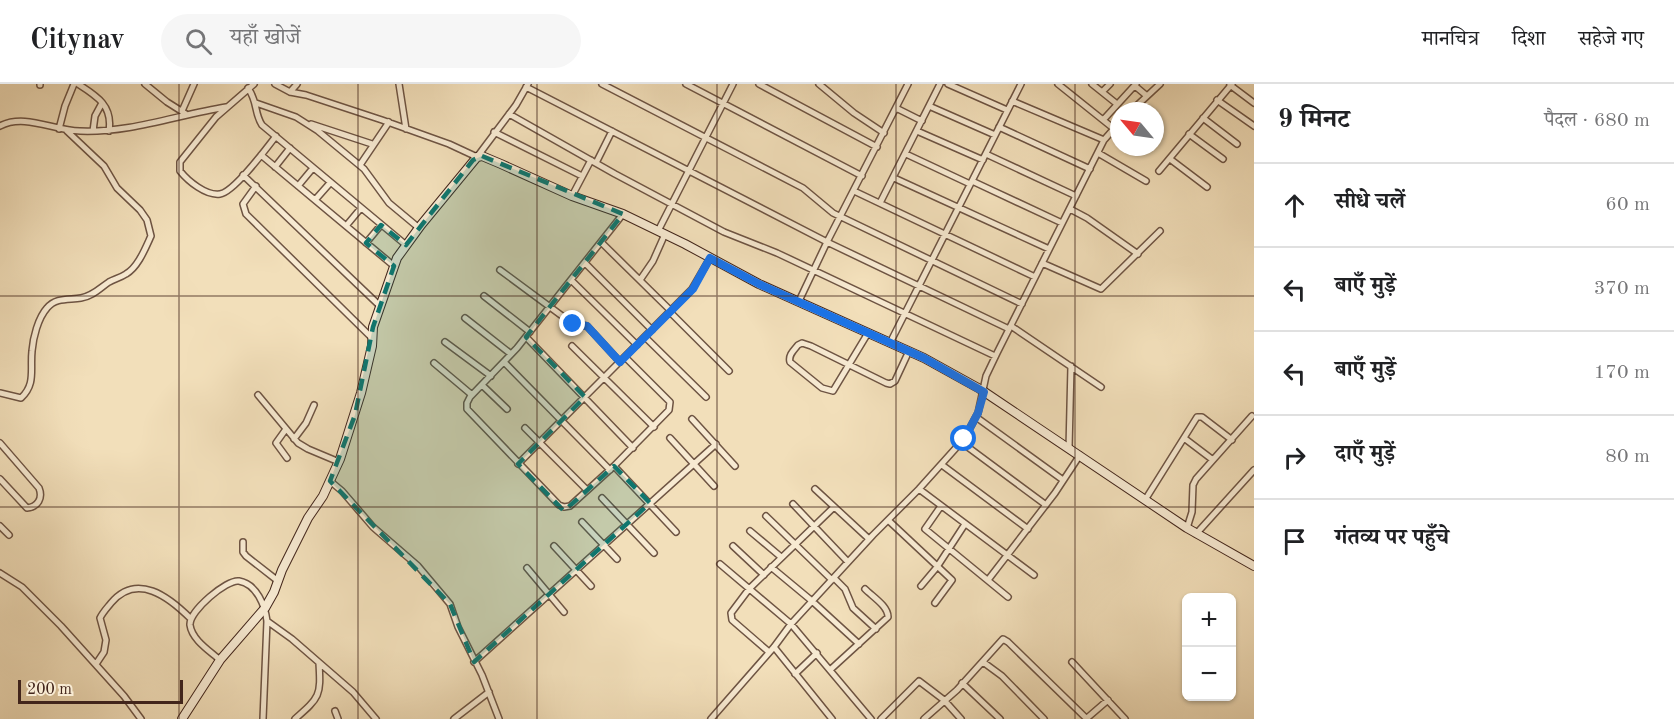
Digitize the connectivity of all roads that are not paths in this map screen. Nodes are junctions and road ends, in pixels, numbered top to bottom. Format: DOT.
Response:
graph roads {
  1 [pos="65,84"];
  2 [pos="145,84"];
  3 [pos="194,84"];
  4 [pos="254,84"];
  5 [pos="274,84"];
  6 [pos="297,84"];
  7 [pos="399,84"];
  8 [pos="602,84"];
  9 [pos="686,84"];
  10 [pos="733,84"];
  11 [pos="759,84"];
  12 [pos="819,84"];
  13 [pos="908,84"];
  14 [pos="940,84"];
  15 [pos="948,84"];
  16 [pos="1020,84"];
  17 [pos="1058,84"];
  18 [pos="1092,84"];
  19 [pos="1110,84"];
  20 [pos="1160,84"];
  21 [pos="1136,85"];
  22 [pos="1231,85"];
  23 [pos="75,86"];
  24 [pos="527,86"];
  25 [pos="248,88"];
  26 [pos="290,92"];
  27 [pos="1102,92"];
  28 [pos="1147,96"];
  29 [pos="1217,100"];
  30 [pos="1012,101"];
  31 [pos="1114,102"];
  32 [pos="1119,102"];
  33 [pos="1141,102"];
  34 [pos="102,103"];
  35 [pos="256,103"];
  36 [pos="723,103"];
  37 [pos="1254,103"];
  38 [pos="929,106"];
  39 [pos="227,107"];
  40 [pos="896,108"];
  41 [pos="1007,111"];
  42 [pos="1110,112"];
  43 [pos="184,113"];
  44 [pos="508,114"];
  45 [pos="1203,118"];
  46 [pos="1104,119"];
  47 [pos="922,121"];
  48 [pos="306,122"];
  49 [pos="389,122"];
  50 [pos="1110,125"];
  51 [pos="0,126"];
  52 [pos="1254,126"];
  53 [pos="999,127"];
  54 [pos="59,129"];
  55 [pos="406,129"];
  56 [pos="109,130"];
  57 [pos="67,131"];
  58 [pos="93,131"];
  59 [pos="612,131"];
  60 [pos="917,131"];
  61 [pos="495,132"];
  62 [pos="1110,132"];
  63 [pos="884,133"];
  64 [pos="1189,134"];
  65 [pos="995,135"];
  66 [pos="276,136"];
  67 [pos="706,138"];
  68 [pos="1104,140"];
  69 [pos="372,144"];
  70 [pos="1237,144"];
  71 [pos="877,147"];
  72 [pos="290,148"];
  73 [pos="906,153"];
  74 [pos="1098,153"];
  75 [pos="261,155"];
  76 [pos="477,157"];
  77 [pos="984,157"];
  78 [pos="1170,159"];
  79 [pos="1223,159"];
  80 [pos="593,161"];
  81 [pos="360,165"];
  82 [pos="275,167"];
  83 [pos="313,168"];
  84 [pos="1090,169"];
  85 [pos="689,171"];
  86 [pos="1159,171"];
  87 [pos="243,175"];
  88 [pos="582,176"];
  89 [pos="862,176"];
  90 [pos="894,178"];
  91 [pos="1146,181"];
  92 [pos="971,182"];
  93 [pos="330,183"];
  94 [pos="256,186"];
  95 [pos="298,186"];
  96 [pos="1207,187"];
  97 [pos="854,191"];
  98 [pos="572,196"];
  99 [pos="1076,196"];
  100 [pos="315,200"];
  101 [pos="880,203"];
  102 [pos="672,204"];
  103 [pos="361,208"];
  104 [pos="958,208"];
  105 [pos="1070,209"];
  106 [pos="623,214"];
  107 [pos="841,216"];
  108 [pos="1062,223"];
  109 [pos="381,225"];
  110 [pos="346,226"];
  111 [pos="419,228"];
  112 [pos="1161,231"];
  113 [pos="661,232"];
  114 [pos="945,233"];
  115 [pos="601,242"];
  116 [pos="827,242"];
  117 [pos="366,243"];
  118 [pos="406,245"];
  119 [pos="1049,249"];
  120 [pos="1137,254"];
  121 [pos="710,258"];
  122 [pos="932,261"];
  123 [pos="585,263"];
  124 [pos="1042,263"];
  125 [pos="394,266"];
  126 [pos="500,270"];
  127 [pos="814,270"];
  128 [pos="1035,276"];
  129 [pos="572,280"];
  130 [pos="640,280"];
  131 [pos="918,287"];
  132 [pos="484,296"];
  133 [pos="799,301"];
  134 [pos="1022,304"];
  135 [pos="380,306"];
  136 [pos="550,306"];
  137 [pos="670,311"];
  138 [pos="905,313"];
  139 [pos="465,318"];
  140 [pos="1010,327"];
  141 [pos="652,330"];
  142 [pos="530,332"];
  143 [pos="868,333"];
  144 [pos="526,337"];
  145 [pos="645,337"];
  146 [pos="372,338"];
  147 [pos="445,342"];
  148 [pos="890,343"];
  149 [pos="637,345"];
  150 [pos="572,346"];
  151 [pos="909,351"];
  152 [pos="511,354"];
  153 [pos="995,356"];
  154 [pos="625,357"];
  155 [pos="504,362"];
  156 [pos="620,362"];
  157 [pos="434,363"];
  158 [pos="850,365"];
  159 [pos="1071,366"];
  160 [pos="729,371"];
  161 [pos="491,376"];
  162 [pos="604,378"];
  163 [pos="482,385"];
  164 [pos="1101,387"];
  165 [pos="984,392"];
  166 [pos="0,393"];
  167 [pos="258,395"];
  168 [pos="472,395"];
  169 [pos="585,397"];
  170 [pos="706,397"];
  171 [pos="314,405"];
  172 [pos="507,409"];
  173 [pos="1252,416"];
  174 [pos="976,417"];
  175 [pos="692,418"];
  176 [pos="560,421"];
  177 [pos="654,427"];
  178 [pos="525,428"];
  179 [pos="286,429"];
  180 [pos="670,438"];
  181 [pos="1184,438"];
  182 [pos="294,439"];
  183 [pos="1232,440"];
  184 [pos="539,442"];
  185 [pos="961,442"];
  186 [pos="0,443"];
  187 [pos="716,444"];
  188 [pos="633,448"];
  189 [pos="1069,448"];
  190 [pos="1080,456"];
  191 [pos="287,458"];
  192 [pos="1213,460"];
  193 [pos="339,462"];
  194 [pos="518,464"];
  195 [pos="694,464"];
  196 [pos="942,465"];
  197 [pos="735,466"];
  198 [pos="612,468"];
  199 [pos="1254,470"];
  200 [pos="0,479"];
  201 [pos="1063,480"];
  202 [pos="330,481"];
  203 [pos="714,486"];
  204 [pos="814,489"];
  205 [pos="919,489"];
  206 [pos="587,490"];
  207 [pos="602,498"];
  208 [pos="1145,500"];
  209 [pos="650,503"];
  210 [pos="793,504"];
  211 [pos="1046,505"];
  212 [pos="941,506"];
  213 [pos="834,507"];
  214 [pos="766,516"];
  215 [pos="888,520"];
  216 [pos="582,522"];
  217 [pos="627,524"];
  218 [pos="965,524"];
  219 [pos="0,526"];
  220 [pos="813,526"];
  221 [pos="1187,528"];
  222 [pos="1028,529"];
  223 [pos="750,531"];
  224 [pos="676,532"];
  225 [pos="1196,534"];
  226 [pos="9,535"];
  227 [pos="869,539"];
  228 [pos="243,542"];
  229 [pos="604,544"];
  230 [pos="795,544"];
  231 [pos="554,546"];
  232 [pos="732,546"];
  233 [pos="949,548"];
  234 [pos="654,553"];
  235 [pos="1008,556"];
  236 [pos="781,557"];
  237 [pos="617,559"];
  238 [pos="848,562"];
  239 [pos="720,564"];
  240 [pos="1254,566"];
  241 [pos="771,567"];
  242 [pos="937,567"];
  243 [pos="527,568"];
  244 [pos="576,570"];
  245 [pos="0,573"];
  246 [pos="764,574"];
  247 [pos="1034,575"];
  248 [pos="833,579"];
  249 [pos="988,580"];
  250 [pos="278,581"];
  251 [pos="591,586"];
  252 [pos="921,586"];
  253 [pos="749,589"];
  254 [pos="865,589"];
  255 [pos="550,594"];
  256 [pos="1008,597"];
  257 [pos="812,601"];
  258 [pos="935,603"];
  259 [pos="265,608"];
  260 [pos="564,612"];
  261 [pos="191,619"];
  262 [pos="267,621"];
  263 [pos="791,624"];
  264 [pos="876,629"];
  265 [pos="859,644"];
  266 [pos="774,647"];
  267 [pos="769,652"];
  268 [pos="817,653"];
  269 [pos="220,660"];
  270 [pos="474,662"];
  271 [pos="983,662"];
  272 [pos="1072,662"];
  273 [pos="320,663"];
  274 [pos="96,664"];
  275 [pos="830,670"];
  276 [pos="795,674"];
  277 [pos="962,683"];
  278 [pos="489,692"];
  279 [pos="944,700"];
  280 [pos="1108,700"];
  281 [pos="335,711"];
  282 [pos="141,719"];
  283 [pos="182,719"];
  284 [pos="263,719"];
  285 [pos="295,719"];
  286 [pos="338,719"];
  287 [pos="376,719"];
  288 [pos="454,719"];
  289 [pos="499,719"];
  290 [pos="711,719"];
  291 [pos="832,719"];
  292 [pos="871,719"];
  293 [pos="881,719"];
  294 [pos="924,719"];
  295 [pos="961,719"];
  296 [pos="1000,719"];
  297 [pos="1044,719"];
  298 [pos="1087,719"];
  299 [pos="1125,719"];
  1 -- 23 [label="street"];
  2 -- 43 [label="street"];
  3 -- 43 [label="street"];
  4 -- 25 [label="street"];
  5 -- 26 [label="street"];
  6 -- 26 [label="street"];
  7 -- 55 [label="street"];
  8 -- 67 [label="street"];
  9 -- 36 [label="street"];
  10 -- 36 [label="street"];
  11 -- 71 [label="street"];
  12 -- 63 [label="street"];
  13 -- 40 [label="street"];
  14 -- 38 [label="street"];
  15 -- 41 [label="street"];
  16 -- 30 [label="street"];
  17 -- 46 [label="street"];
  18 -- 27 [label="street"];
  19 -- 27 [label="street"];
  20 -- 28 [label="street"];
  21 -- 28 [label="street"];
  21 -- 32 [label="street"];
  22 -- 29 [label="street"];
  22 -- 37 [label="street"];
  23 -- 34 [label="street"];
  23 -- 54 [label="street"];
  24 -- 44 [label="street"];
  24 -- 59 [label="street"];
  25 -- 35 [label="street"];
  25 -- 39 [label="street"];
  26 -- 49 [label="street"];
  27 -- 31 [label="street"];
  28 -- 33 [label="street"];
  29 -- 45 [label="street"];
  29 -- 52 [label="street"];
  30 -- 41 [label="street"];
  30 -- 68 [label="street"];
  34 -- 56 [label="street"];
  34 -- 58 [label="street"];
  35 -- 48 [label="street"];
  35 -- 66 [label="street"];
  36 -- 67 [label="street"];
  36 -- 89 [label="street"];
  38 -- 47 [label="street"];
  38 -- 65 [label="street"];
  39 -- 43 [label="street"];
  39 -- 87 [label="street"];
  40 -- 47 [label="street"];
  40 -- 63 [label="street"];
  41 -- 53 [label="street"];
  42 -- 46 [label="street"];
  43 -- 56 [label="street"];
  44 -- 61 [label="street"];
  44 -- 80 [label="street"];
  45 -- 64 [label="street"];
  45 -- 70 [label="street"];
  46 -- 50 [label="street"];
  47 -- 60 [label="street"];
  48 -- 69 [label="street"];
  48 -- 81 [label="street"];
  49 -- 55 [label="street"];
  49 -- 69 [label="street"];
  51 -- 54 [label="street"];
  53 -- 65 [label="street"];
  53 -- 84 [label="street"];
  54 -- 57 [label="street"];
  55 -- 76 [label="street"];
  56 -- 58 [label="street"];
  57 -- 58 [label="street"];
  57 -- 166 [label="street"];
  59 -- 80 [label="street"];
  59 -- 85 [label="street"];
  60 -- 73 [label="street"];
  60 -- 77 [label="street"];
  61 -- 76 [label="street"];
  61 -- 88 [label="street"];
  62 -- 68 [label="street"];
  63 -- 71 [label="street"];
  64 -- 78 [label="street"];
  64 -- 79 [label="street"];
  65 -- 77 [label="street"];
  66 -- 72 [label="street"];
  66 -- 75 [label="street"];
  67 -- 85 [label="street"];
  67 -- 107 [label="street"];
  68 -- 74 [label="street"];
  69 -- 81 [label="street"];
  71 -- 89 [label="street"];
  72 -- 82 [label="street"];
  72 -- 83 [label="street"];
  73 -- 90 [label="street"];
  73 -- 92 [label="street"];
  74 -- 84 [label="street"];
  74 -- 91 [label="street"];
  75 -- 82 [label="street"];
  75 -- 87 [label="street"];
  76 -- 98 [label="street"];
  76 -- 111 [label="street"];
  77 -- 92 [label="street"];
  77 -- 99 [label="street"];
  78 -- 86 [label="street"];
  78 -- 96 [label="street"];
  80 -- 88 [label="street"];
  80 -- 102 [label="street"];
  81 -- 111 [label="street"];
  82 -- 95 [label="street"];
  83 -- 93 [label="street"];
  83 -- 95 [label="street"];
  84 -- 99 [label="street"];
  85 -- 102 [label="street"];
  85 -- 116 [label="street"];
  87 -- 94 [label="street"];
  88 -- 98 [label="street"];
  89 -- 97 [label="street"];
  90 -- 101 [label="street"];
  90 -- 104 [label="street"];
  92 -- 104 [label="street"];
  92 -- 108 [label="street"];
  93 -- 100 [label="street"];
  93 -- 103 [label="street"];
  94 -- 135 [label="street"];
  94 -- 146 [label="street"];
  95 -- 100 [label="street"];
  97 -- 101 [label="street"];
  97 -- 107 [label="street"];
  98 -- 106 [label="street"];
  99 -- 105 [label="street"];
  100 -- 110 [label="street"];
  101 -- 114 [label="street"];
  102 -- 113 [label="street"];
  102 -- 127 [label="street"];
  103 -- 109 [label="street"];
  103 -- 110 [label="street"];
  104 -- 114 [label="street"];
  104 -- 119 [label="street"];
  105 -- 108 [label="street"];
  105 -- 120 [label="street"];
  106 -- 113 [label="street"];
  106 -- 115 [label="street"];
  107 -- 116 [label="street"];
  107 -- 122 [label="street"];
  108 -- 119 [label="street"];
  109 -- 117 [label="street"];
  109 -- 118 [label="street"];
  110 -- 117 [label="street"];
  111 -- 118 [label="street"];
  112 -- 120 [label="street"];
  113 -- 121 [label="street"];
  113 -- 130 [label="street"];
  114 -- 122 [label="street"];
  114 -- 128 [label="street"];
  115 -- 123 [label="street"];
  115 -- 130 [label="street"];
  116 -- 127 [label="street"];
  116 -- 131 [label="street"];
  117 -- 125 [label="street"];
  118 -- 125 [label="street"];
  119 -- 124 [label="street"];
  120 -- 124 [label="street"];
  121 -- 133 [label="street"];
  121 -- 137 [label="street"];
  122 -- 131 [label="street"];
  122 -- 134 [label="street"];
  123 -- 129 [label="street"];
  123 -- 141 [label="street"];
  124 -- 128 [label="street"];
  125 -- 135 [label="street"];
  126 -- 136 [label="street"];
  127 -- 133 [label="street"];
  127 -- 138 [label="street"];
  128 -- 134 [label="street"];
  129 -- 136 [label="street"];
  129 -- 149 [label="street"];
  130 -- 137 [label="street"];
  131 -- 138 [label="street"];
  131 -- 140 [label="street"];
  132 -- 142 [label="street"];
  133 -- 143 [label="street"];
  134 -- 140 [label="street"];
  135 -- 146 [label="street"];
  136 -- 142 [label="street"];
  136 -- 156 [label="street"];
  137 -- 141 [label="street"];
  137 -- 160 [label="street"];
  138 -- 148 [label="street"];
  138 -- 153 [label="street"];
  139 -- 152 [label="street"];
  140 -- 153 [label="street"];
  140 -- 159 [label="street"];
  141 -- 145 [label="street"];
  142 -- 144 [label="street"];
  143 -- 148 [label="street"];
  143 -- 158 [label="street"];
  144 -- 152 [label="street"];
  144 -- 169 [label="street"];
  145 -- 149 [label="street"];
  145 -- 170 [label="street"];
  146 -- 193 [label="street"];
  147 -- 161 [label="street"];
  148 -- 151 [label="street"];
  149 -- 154 [label="street"];
  150 -- 162 [label="street"];
  151 -- 158 [label="street"];
  151 -- 165 [label="street"];
  152 -- 155 [label="street"];
  153 -- 165 [label="street"];
  154 -- 156 [label="street"];
  154 -- 177 [label="street"];
  155 -- 161 [label="street"];
  155 -- 176 [label="street"];
  156 -- 162 [label="street"];
  157 -- 168 [label="street"];
  158 -- 158 [label="street"];
  159 -- 164 [label="street"];
  159 -- 189 [label="street"];
  161 -- 163 [label="street"];
  162 -- 169 [label="street"];
  162 -- 177 [label="street"];
  163 -- 168 [label="street"];
  163 -- 172 [label="street"];
  165 -- 174 [label="street"];
  165 -- 189 [label="street"];
  167 -- 179 [label="street"];
  168 -- 194 [label="street"];
  169 -- 176 [label="street"];
  169 -- 188 [label="street"];
  171 -- 182 [label="street"];
  173 -- 183 [label="street"];
  174 -- 185 [label="street"];
  174 -- 201 [label="street"];
  175 -- 187 [label="street"];
  176 -- 184 [label="street"];
  176 -- 198 [label="street"];
  177 -- 188 [label="street"];
  178 -- 184 [label="street"];
  179 -- 182 [label="street"];
  179 -- 191 [label="street"];
  180 -- 195 [label="street"];
  181 -- 183 [label="street"];
  181 -- 192 [label="street"];
  181 -- 208 [label="street"];
  182 -- 193 [label="street"];
  183 -- 192 [label="street"];
  184 -- 194 [label="street"];
  184 -- 206 [label="street"];
  185 -- 196 [label="street"];
  185 -- 211 [label="street"];
  186 -- 200 [label="street"];
  187 -- 195 [label="street"];
  187 -- 197 [label="street"];
  188 -- 198 [label="street"];
  189 -- 190 [label="street"];
  190 -- 201 [label="street"];
  190 -- 208 [label="street"];
  192 -- 221 [label="street"];
  193 -- 202 [label="street"];
  194 -- 206 [label="street"];
  195 -- 203 [label="street"];
  195 -- 209 [label="street"];
  196 -- 205 [label="street"];
  196 -- 222 [label="street"];
  198 -- 206 [label="street"];
  198 -- 209 [label="street"];
  199 -- 225 [label="street"];
  201 -- 211 [label="street"];
  202 -- 250 [label="street"];
  202 -- 270 [label="street"];
  204 -- 213 [label="street"];
  205 -- 212 [label="street"];
  205 -- 215 [label="street"];
  207 -- 217 [label="street"];
  208 -- 221 [label="street"];
  209 -- 217 [label="street"];
  209 -- 224 [label="street"];
  210 -- 220 [label="street"];
  211 -- 222 [label="street"];
  212 -- 218 [label="street"];
  212 -- 233 [label="street"];
  213 -- 220 [label="street"];
  213 -- 227 [label="street"];
  214 -- 230 [label="street"];
  215 -- 227 [label="street"];
  215 -- 242 [label="street"];
  216 -- 229 [label="street"];
  217 -- 229 [label="street"];
  217 -- 234 [label="street"];
  218 -- 233 [label="street"];
  218 -- 235 [label="street"];
  219 -- 226 [label="street"];
  220 -- 230 [label="street"];
  220 -- 238 [label="street"];
  221 -- 225 [label="street"];
  222 -- 235 [label="street"];
  223 -- 236 [label="street"];
  225 -- 240 [label="street"];
  227 -- 238 [label="street"];
  228 -- 250 [label="street"];
  229 -- 237 [label="street"];
  229 -- 244 [label="street"];
  230 -- 236 [label="street"];
  230 -- 248 [label="street"];
  231 -- 244 [label="street"];
  232 -- 246 [label="street"];
  233 -- 242 [label="street"];
  233 -- 249 [label="street"];
  235 -- 247 [label="street"];
  235 -- 249 [label="street"];
  236 -- 241 [label="street"];
  238 -- 248 [label="street"];
  239 -- 253 [label="street"];
  241 -- 246 [label="street"];
  241 -- 257 [label="street"];
  242 -- 252 [label="street"];
  242 -- 258 [label="street"];
  243 -- 255 [label="street"];
  244 -- 251 [label="street"];
  244 -- 255 [label="street"];
  245 -- 274 [label="street"];
  246 -- 253 [label="street"];
  248 -- 257 [label="street"];
  248 -- 264 [label="street"];
  249 -- 256 [label="street"];
  250 -- 259 [label="street"];
  253 -- 263 [label="street"];
  253 -- 267 [label="street"];
  254 -- 264 [label="street"];
  255 -- 260 [label="street"];
  255 -- 270 [label="street"];
  257 -- 263 [label="street"];
  257 -- 265 [label="street"];
  259 -- 261 [label="street"];
  259 -- 262 [label="street"];
  259 -- 269 [label="street"];
  261 -- 269 [label="street"];
  261 -- 274 [label="street"];
  262 -- 273 [label="street"];
  262 -- 284 [label="street"];
  263 -- 266 [label="street"];
  263 -- 268 [label="street"];
  264 -- 265 [label="street"];
  265 -- 275 [label="street"];
  266 -- 267 [label="street"];
  266 -- 276 [label="street"];
  267 -- 290 [label="street"];
  268 -- 275 [label="street"];
  268 -- 276 [label="street"];
  269 -- 283 [label="street"];
  270 -- 278 [label="street"];
  271 -- 277 [label="street"];
  271 -- 297 [label="street"];
  271 -- 298 [label="street"];
  272 -- 280 [label="street"];
  273 -- 285 [label="street"];
  273 -- 287 [label="street"];
  274 -- 282 [label="street"];
  275 -- 292 [label="street"];
  276 -- 291 [label="street"];
  277 -- 279 [label="street"];
  277 -- 296 [label="street"];
  278 -- 288 [label="street"];
  278 -- 289 [label="street"];
  279 -- 293 [label="street"];
  279 -- 294 [label="street"];
  279 -- 295 [label="street"];
  280 -- 298 [label="street"];
  280 -- 299 [label="street"];
  281 -- 286 [label="street"];
}
